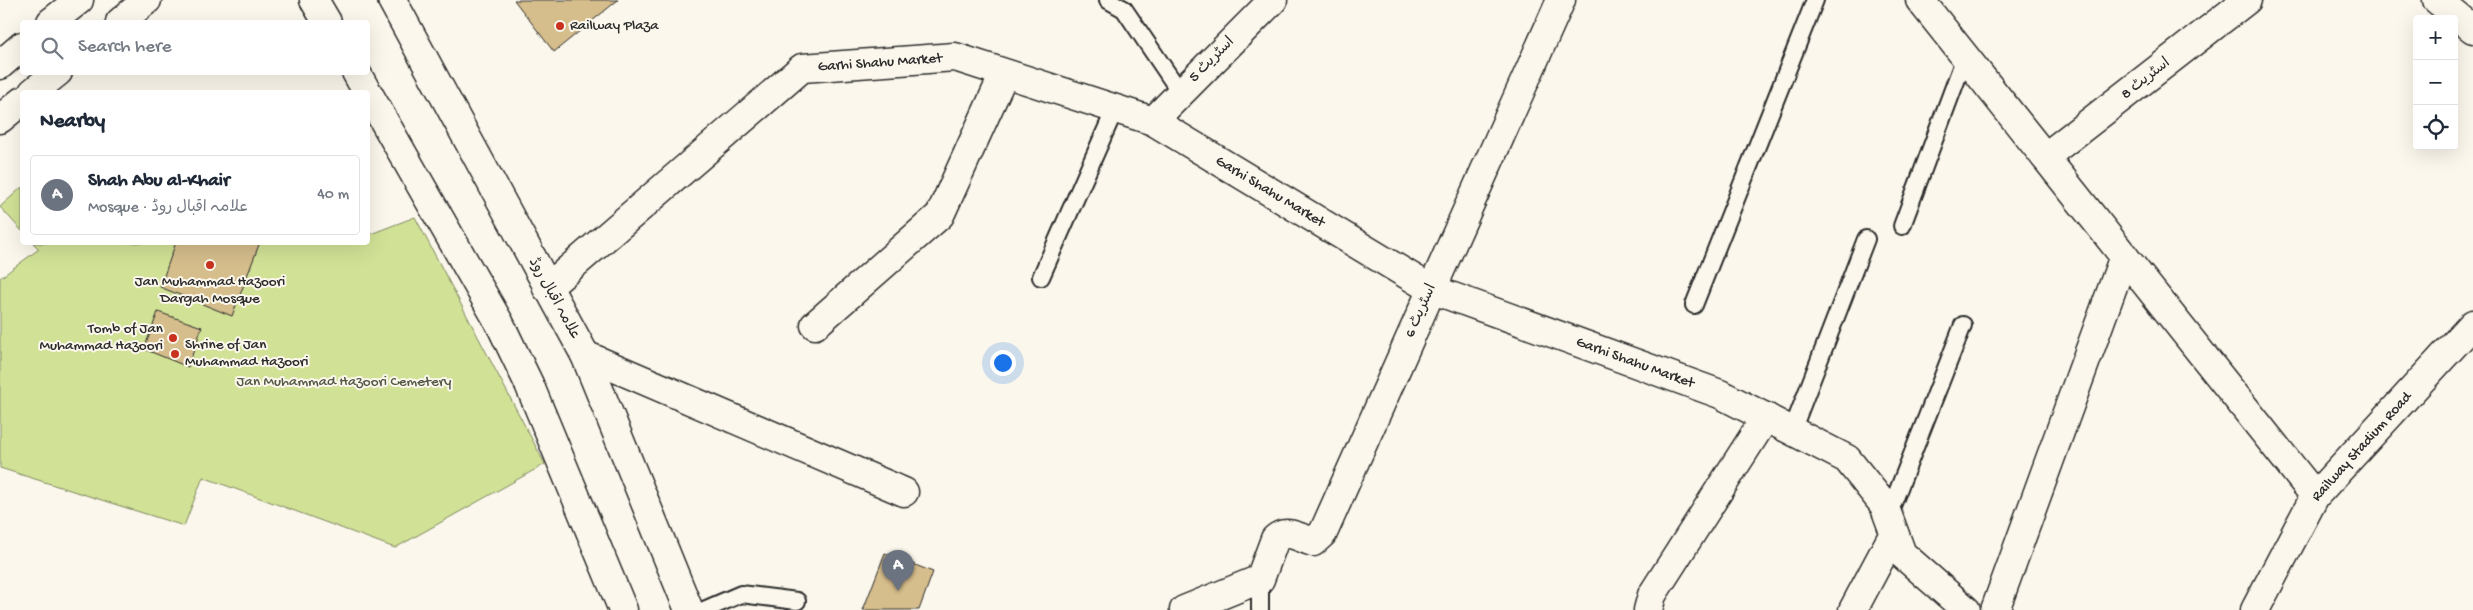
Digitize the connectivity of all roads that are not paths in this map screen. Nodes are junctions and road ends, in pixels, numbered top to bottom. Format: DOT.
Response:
graph roads {
  1 [pos="79,0"];
  2 [pos="147,0"];
  3 [pos="314,0"];
  4 [pos="392,0"];
  5 [pos="1108,0"];
  6 [pos="1273,0"];
  7 [pos="1560,0"];
  8 [pos="1815,0"];
  9 [pos="1920,0"];
  10 [pos="2247,0"];
  11 [pos="2437,0"];
  12 [pos="54,20"];
  13 [pos="122,20"];
  14 [pos="326,20"];
  15 [pos="2473,29"];
  16 [pos="20,48"];
  17 [pos="1965,57"];
  18 [pos="0,64"];
  19 [pos="1004,74"];
  20 [pos="54,75"];
  21 [pos="358,75"];
  22 [pos="36,90"];
  23 [pos="365,90"];
  24 [pos="1180,92"];
  25 [pos="370,98"];
  26 [pos="20,103"];
  27 [pos="1115,109"];
  28 [pos="0,119"];
  29 [pos="1153,121"];
  30 [pos="2045,157"];
  31 [pos="1902,226"];
  32 [pos="1866,239"];
  33 [pos="2124,256"];
  34 [pos="1041,277"];
  35 [pos="547,288"];
  36 [pos="1431,289"];
  37 [pos="1694,305"];
  38 [pos="2473,324"];
  39 [pos="815,325"];
  40 [pos="1963,325"];
  41 [pos="585,355"];
  42 [pos="1766,417"];
  43 [pos="1792,431"];
  44 [pos="904,492"];
  45 [pos="2316,496"];
  46 [pos="1891,525"];
  47 [pos="1260,579"];
  48 [pos="797,601"];
  49 [pos="623,610"];
  50 [pos="689,610"];
  51 [pos="704,610"];
  52 [pos="1184,610"];
  53 [pos="1260,610"];
  54 [pos="1648,610"];
  55 [pos="1853,610"];
  56 [pos="1966,610"];
  57 [pos="1995,610"];
  58 [pos="2255,610"];
  1 -- 12 [label="street"];
  2 -- 13 [label="street"];
  3 -- 14 [label="street"];
  4 -- 35 [label="street, علامہ اقبال روڈ"];
  5 -- 24 [label="lane"];
  6 -- 24 [label="street, اسٹریٹ 5"];
  7 -- 36 [label="street, اسٹریٹ 6"];
  8 -- 37 [label="lane"];
  9 -- 17 [label="street"];
  10 -- 30 [label="street, اسٹریٹ 8"];
  11 -- 15 [label="street"];
  16 -- 18 [label="street"];
  17 -- 30 [label="street"];
  17 -- 31 [label="lane"];
  19 -- 27 [label="street, Garhi Shahu Market"];
  19 -- 35 [label="street, Garhi Shahu Market"];
  19 -- 39 [label="street"];
  20 -- 22 [label="street"];
  21 -- 23 [label="street"];
  24 -- 29 [label="street, اسٹریٹ 5"];
  25 -- 49 [label="street"];
  26 -- 28 [label="street"];
  27 -- 29 [label="street, Garhi Shahu Market"];
  27 -- 34 [label="lane"];
  29 -- 36 [label="street, Garhi Shahu Market"];
  30 -- 33 [label="street"];
  32 -- 43 [label="lane"];
  33 -- 45 [label="street"];
  33 -- 57 [label="street"];
  35 -- 41 [label="street, علامہ اقبال روڈ"];
  36 -- 42 [label="street, Garhi Shahu Market"];
  36 -- 47 [label="street, اسٹریٹ 6"];
  38 -- 45 [label="street, Railway Stadium Road"];
  40 -- 46 [label="lane"];
  41 -- 44 [label="street"];
  41 -- 50 [label="street, علامہ اقبال روڈ"];
  42 -- 43 [label="street, Garhi Shahu Market"];
  42 -- 54 [label="street"];
  43 -- 46 [label="street, Garhi Shahu Market"];
  45 -- 58 [label="street, Railway Stadium Road"];
  46 -- 55 [label="street"];
  46 -- 56 [label="street, Garhi Shahu Market"];
  47 -- 52 [label="street"];
  47 -- 53 [label="lane"];
  48 -- 51 [label="lane"];
}
